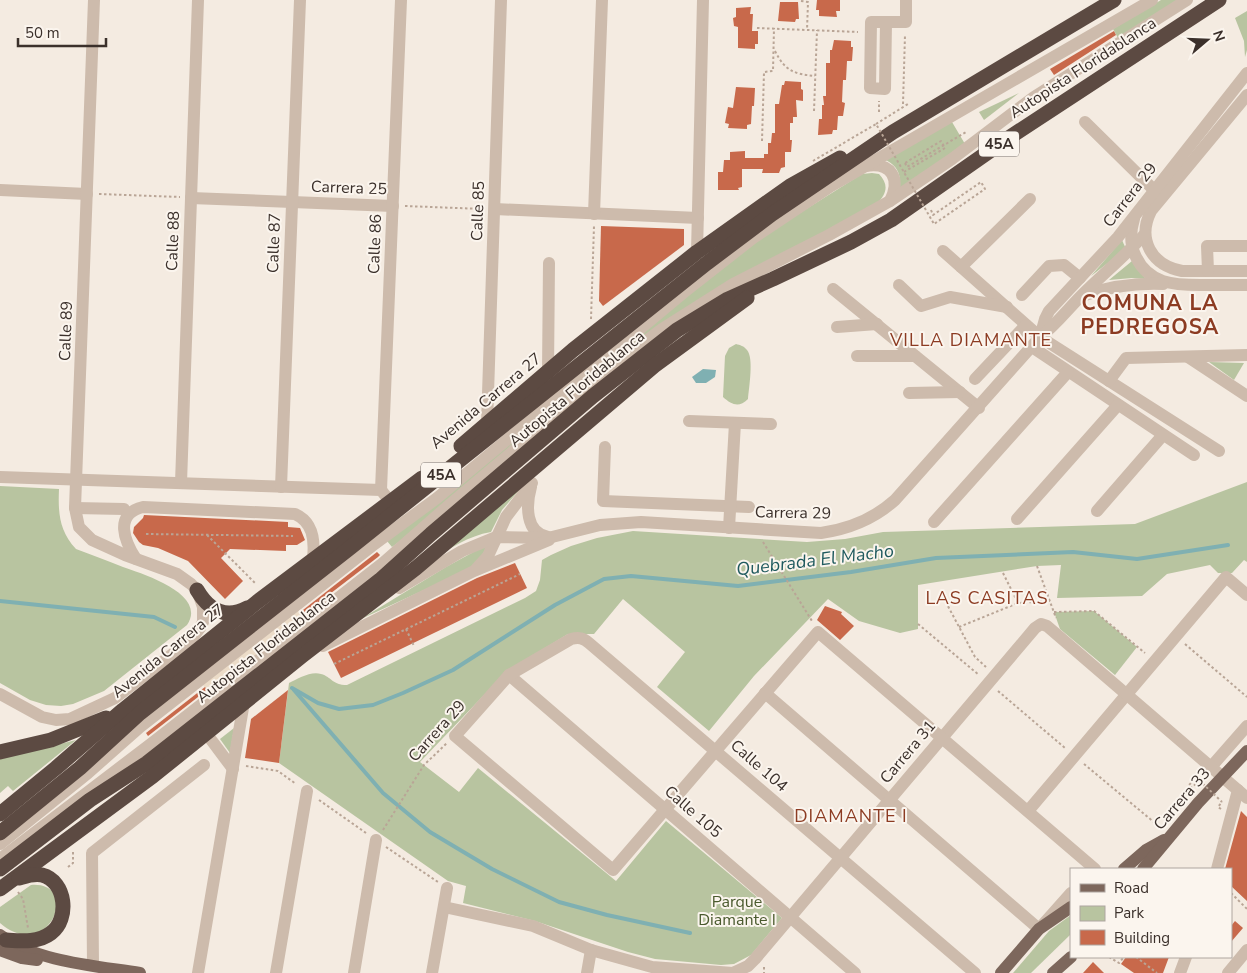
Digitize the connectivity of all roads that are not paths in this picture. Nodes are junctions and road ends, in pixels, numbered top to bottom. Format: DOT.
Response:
graph roads {
  1 [pos="94,0"];
  2 [pos="198,0"];
  3 [pos="300,0"];
  4 [pos="401,0"];
  5 [pos="501,0"];
  6 [pos="602,0"];
  7 [pos="703,0"];
  8 [pos="906,0"];
  9 [pos="1114,0"];
  10 [pos="1152,0"];
  11 [pos="1187,0"];
  12 [pos="1219,0"];
  13 [pos="886,22"];
  14 [pos="1247,73"];
  15 [pos="1247,95"];
  16 [pos="1085,122"];
  17 [pos="893,132"];
  18 [pos="866,166"];
  19 [pos="0,190"];
  20 [pos="1154,190"];
  21 [pos="87,194"];
  22 [pos="191,198"];
  23 [pos="1030,199"];
  24 [pos="890,201"];
  25 [pos="292,202"];
  26 [pos="393,206"];
  27 [pos="495,210"];
  28 [pos="1139,210"];
  29 [pos="594,214"];
  30 [pos="698,218"];
  31 [pos="1145,234"];
  32 [pos="1247,246"];
  33 [pos="1133,248"];
  34 [pos="943,251"];
  35 [pos="697,252"];
  36 [pos="549,263"];
  37 [pos="961,267"];
  38 [pos="1208,271"];
  39 [pos="1247,271"];
  40 [pos="1080,278"];
  41 [pos="774,280"];
  42 [pos="899,285"];
  43 [pos="1174,285"];
  44 [pos="1247,285"];
  45 [pos="834,289"];
  46 [pos="1022,295"];
  47 [pos="1080,297"];
  48 [pos="1006,308"];
  49 [pos="877,324"];
  50 [pos="1026,325"];
  51 [pos="837,327"];
  52 [pos="1040,337"];
  53 [pos="1032,347"];
  54 [pos="1247,355"];
  55 [pos="857,356"];
  56 [pos="915,356"];
  57 [pos="1188,357"];
  58 [pos="548,372"];
  59 [pos="1068,372"];
  60 [pos="975,379"];
  61 [pos="1109,381"];
  62 [pos="960,392"];
  63 [pos="908,393"];
  64 [pos="1247,396"];
  65 [pos="1118,405"];
  66 [pos="979,408"];
  67 [pos="690,421"];
  68 [pos="735,423"];
  69 [pos="488,424"];
  70 [pos="771,424"];
  71 [pos="1163,435"];
  72 [pos="605,447"];
  73 [pos="1219,451"];
  74 [pos="549,454"];
  75 [pos="1194,455"];
  76 [pos="0,477"];
  77 [pos="76,479"];
  78 [pos="181,483"];
  79 [pos="532,483"];
  80 [pos="281,487"];
  81 [pos="385,496"];
  82 [pos="730,506"];
  83 [pos="749,507"];
  84 [pos="75,508"];
  85 [pos="124,509"];
  86 [pos="1097,511"];
  87 [pos="1016,519"];
  88 [pos="934,522"];
  89 [pos="729,528"];
  90 [pos="496,537"];
  91 [pos="556,537"];
  92 [pos="313,558"];
  93 [pos="136,559"];
  94 [pos="474,572"];
  95 [pos="197,590"];
  96 [pos="1247,595"];
  97 [pos="257,602"];
  98 [pos="360,611"];
  99 [pos="590,642"];
  100 [pos="302,656"];
  101 [pos="509,675"];
  102 [pos="765,693"];
  103 [pos="0,694"];
  104 [pos="1126,694"];
  105 [pos="244,702"];
  106 [pos="122,710"];
  107 [pos="1247,726"];
  108 [pos="206,733"];
  109 [pos="942,738"];
  110 [pos="716,751"];
  111 [pos="0,752"];
  112 [pos="1247,752"];
  113 [pos="204,765"];
  114 [pos="233,767"];
  115 [pos="1211,767"];
  116 [pos="1222,776"];
  117 [pos="307,791"];
  118 [pos="1242,794"];
  119 [pos="889,800"];
  120 [pos="666,809"];
  121 [pos="1028,812"];
  122 [pos="0,814"];
  123 [pos="0,833"];
  124 [pos="1170,836"];
  125 [pos="376,840"];
  126 [pos="0,844"];
  127 [pos="841,858"];
  128 [pos="0,859"];
  129 [pos="1092,868"];
  130 [pos="1125,868"];
  131 [pos="1144,868"];
  132 [pos="1217,868"];
  133 [pos="0,869"];
  134 [pos="9,886"];
  135 [pos="447,888"];
  136 [pos="1070,894"];
  137 [pos="444,907"];
  138 [pos="1070,908"];
  139 [pos="791,917"];
  140 [pos="1040,929"];
  141 [pos="2,942"];
  142 [pos="591,950"];
  143 [pos="1247,950"];
  144 [pos="1070,958"];
  145 [pos="1186,958"];
  146 [pos="93,965"];
  147 [pos="122,972"];
  148 [pos="140,973"];
  149 [pos="198,973"];
  150 [pos="276,973"];
  151 [pos="354,973"];
  152 [pos="432,973"];
  153 [pos="587,973"];
  154 [pos="855,973"];
  155 [pos="975,973"];
  156 [pos="1001,973"];
  157 [pos="1054,973"];
  158 [pos="1180,973"];
  159 [pos="1228,973"];
  1 -- 21 [label="street, Calle 89"];
  2 -- 22 [label="street, Calle 88"];
  3 -- 25 [label="street, Calle 87"];
  4 -- 26 [label="street, Calle 86"];
  5 -- 27 [label="street, Calle 85"];
  6 -- 29 [label="street"];
  7 -- 30 [label="street"];
  8 -- 13 [label="street"];
  9 -- 17 [label="highway, Autopista Floridablanca / 45A"];
  10 -- 18 [label="street"];
  11 -- 24 [label="street"];
  12 -- 41 [label="highway, Autopista Floridablanca / 45A"];
  13 -- 13 [label="street"];
  14 -- 20 [label="street, Carrera 29"];
  15 -- 31 [label="street, Carrera 29"];
  16 -- 20 [label="street"];
  17 -- 35 [label="highway, Avenida Carrera 27 / 45A"];
  17 -- 123 [label="highway, Autopista Floridablanca / 45A"];
  18 -- 24 [label="street"];
  18 -- 126 [label="street"];
  19 -- 21 [label="street"];
  20 -- 28 [label="street, Carrera 29"];
  21 -- 77 [label="street, Calle 89"];
  22 -- 25 [label="street, Carrera 25"];
  22 -- 78 [label="street, Calle 88"];
  23 -- 37 [label="street"];
  24 -- 128 [label="street"];
  25 -- 26 [label="street, Carrera 25"];
  25 -- 80 [label="street, Calle 87"];
  26 -- 81 [label="street, Calle 86"];
  27 -- 29 [label="street"];
  27 -- 69 [label="street, Calle 85"];
  28 -- 33 [label="street"];
  28 -- 40 [label="street, Carrera 29"];
  29 -- 30 [label="street"];
  30 -- 35 [label="street"];
  31 -- 33 [label="street, Carrera 29"];
  31 -- 38 [label="street"];
  32 -- 38 [label="street"];
  33 -- 43 [label="street"];
  33 -- 47 [label="street, Carrera 29"];
  34 -- 37 [label="street"];
  35 -- 58 [label="highway, Avenida Carrera 27 / 45A"];
  36 -- 58 [label="street"];
  37 -- 48 [label="street"];
  38 -- 39 [label="street"];
  40 -- 46 [label="street"];
  40 -- 52 [label="street, Carrera 29"];
  41 -- 74 [label="highway, 45A"];
  41 -- 133 [label="highway, Autopista Floridablanca / 45A"];
  42 -- 48 [label="street"];
  43 -- 44 [label="street"];
  43 -- 47 [label="street"];
  45 -- 49 [label="street"];
  47 -- 52 [label="street, Carrera 29"];
  48 -- 50 [label="street"];
  49 -- 51 [label="street"];
  49 -- 56 [label="street"];
  50 -- 52 [label="street"];
  50 -- 60 [label="street"];
  52 -- 53 [label="street, Carrera 29"];
  52 -- 61 [label="street"];
  53 -- 59 [label="street"];
  53 -- 66 [label="street, Carrera 29"];
  54 -- 57 [label="street"];
  55 -- 56 [label="street"];
  56 -- 62 [label="street"];
  57 -- 61 [label="street"];
  57 -- 64 [label="street"];
  58 -- 69 [label="highway, Avenida Carrera 27 / 45A"];
  59 -- 65 [label="street"];
  59 -- 88 [label="street"];
  61 -- 73 [label="street"];
  62 -- 63 [label="street"];
  62 -- 66 [label="street"];
  65 -- 71 [label="street"];
  65 -- 87 [label="street"];
  66 -- 89 [label="street, Carrera 29"];
  67 -- 68 [label="street"];
  68 -- 70 [label="street"];
  68 -- 82 [label="street"];
  69 -- 81 [label="highway, Avenida Carrera 27 / 45A"];
  71 -- 75 [label="street"];
  71 -- 86 [label="street"];
  72 -- 82 [label="street"];
  74 -- 79 [label="street"];
  74 -- 98 [label="highway, 45A"];
  76 -- 77 [label="street"];
  77 -- 78 [label="street"];
  77 -- 84 [label="street, Calle 89"];
  78 -- 80 [label="street"];
  79 -- 90 [label="street"];
  79 -- 91 [label="street"];
  80 -- 81 [label="street"];
  81 -- 92 [label="highway, Avenida Carrera 27 / 45A"];
  82 -- 83 [label="street"];
  82 -- 89 [label="street"];
  84 -- 85 [label="street"];
  84 -- 93 [label="street, Calle 89"];
  89 -- 91 [label="street, Carrera 29"];
  90 -- 91 [label="street, Carrera 29"];
  90 -- 94 [label="street"];
  90 -- 98 [label="street, Carrera 29"];
  91 -- 94 [label="street"];
  92 -- 93 [label="street"];
  92 -- 97 [label="highway, Avenida Carrera 27 / 45A"];
  93 -- 95 [label="street, Calle 89"];
  94 -- 100 [label="street"];
  95 -- 97 [label="highway"];
  95 -- 103 [label="street"];
  96 -- 104 [label="street"];
  97 -- 106 [label="highway, Avenida Carrera 27 / 45A"];
  98 -- 100 [label="highway, 45A"];
  99 -- 101 [label="street, Carrera 29"];
  99 -- 110 [label="street, Calle 104"];
  100 -- 105 [label="highway, 45A"];
  101 -- 120 [label="street, Calle 105"];
  101 -- 120 [label="street, Carrera 29"];
  102 -- 109 [label="street"];
  102 -- 110 [label="street"];
  102 -- 119 [label="street"];
  104 -- 109 [label="street, Carrera 31"];
  104 -- 115 [label="street"];
  104 -- 121 [label="street"];
  105 -- 108 [label="highway, 45A"];
  105 -- 114 [label="street"];
  106 -- 111 [label="highway"];
  106 -- 122 [label="highway, Avenida Carrera 27 / 45A"];
  107 -- 115 [label="street, Carrera 33"];
  108 -- 114 [label="street"];
  108 -- 134 [label="highway, 45A"];
  109 -- 119 [label="street, Carrera 31"];
  109 -- 121 [label="street"];
  110 -- 120 [label="street"];
  110 -- 127 [label="street, Calle 104"];
  112 -- 116 [label="main road, Carrera 33"];
  113 -- 146 [label="street"];
  114 -- 149 [label="street"];
  115 -- 116 [label="street"];
  116 -- 118 [label="street"];
  116 -- 124 [label="main road, Carrera 33"];
  117 -- 150 [label="street"];
  118 -- 132 [label="street"];
  119 -- 127 [label="street, Carrera 31"];
  119 -- 140 [label="street"];
  120 -- 139 [label="street, Calle 105"];
  121 -- 129 [label="street"];
  124 -- 130 [label="main road"];
  124 -- 131 [label="main road, Carrera 33"];
  125 -- 151 [label="street"];
  127 -- 139 [label="street, Carrera 31"];
  127 -- 155 [label="street, Calle 104"];
  134 -- 141 [label="highway"];
  135 -- 137 [label="street"];
  136 -- 140 [label="street"];
  137 -- 142 [label="street, Carrera 31"];
  137 -- 152 [label="street"];
  138 -- 140 [label="main road"];
  139 -- 142 [label="street, Carrera 31"];
  139 -- 154 [label="street, Calle 105"];
  140 -- 156 [label="main road"];
  141 -- 146 [label="main road"];
  142 -- 153 [label="street"];
  143 -- 159 [label="street"];
  144 -- 157 [label="main road"];
  145 -- 158 [label="street"];
  146 -- 147 [label="main road"];
  147 -- 148 [label="main road"];
}
